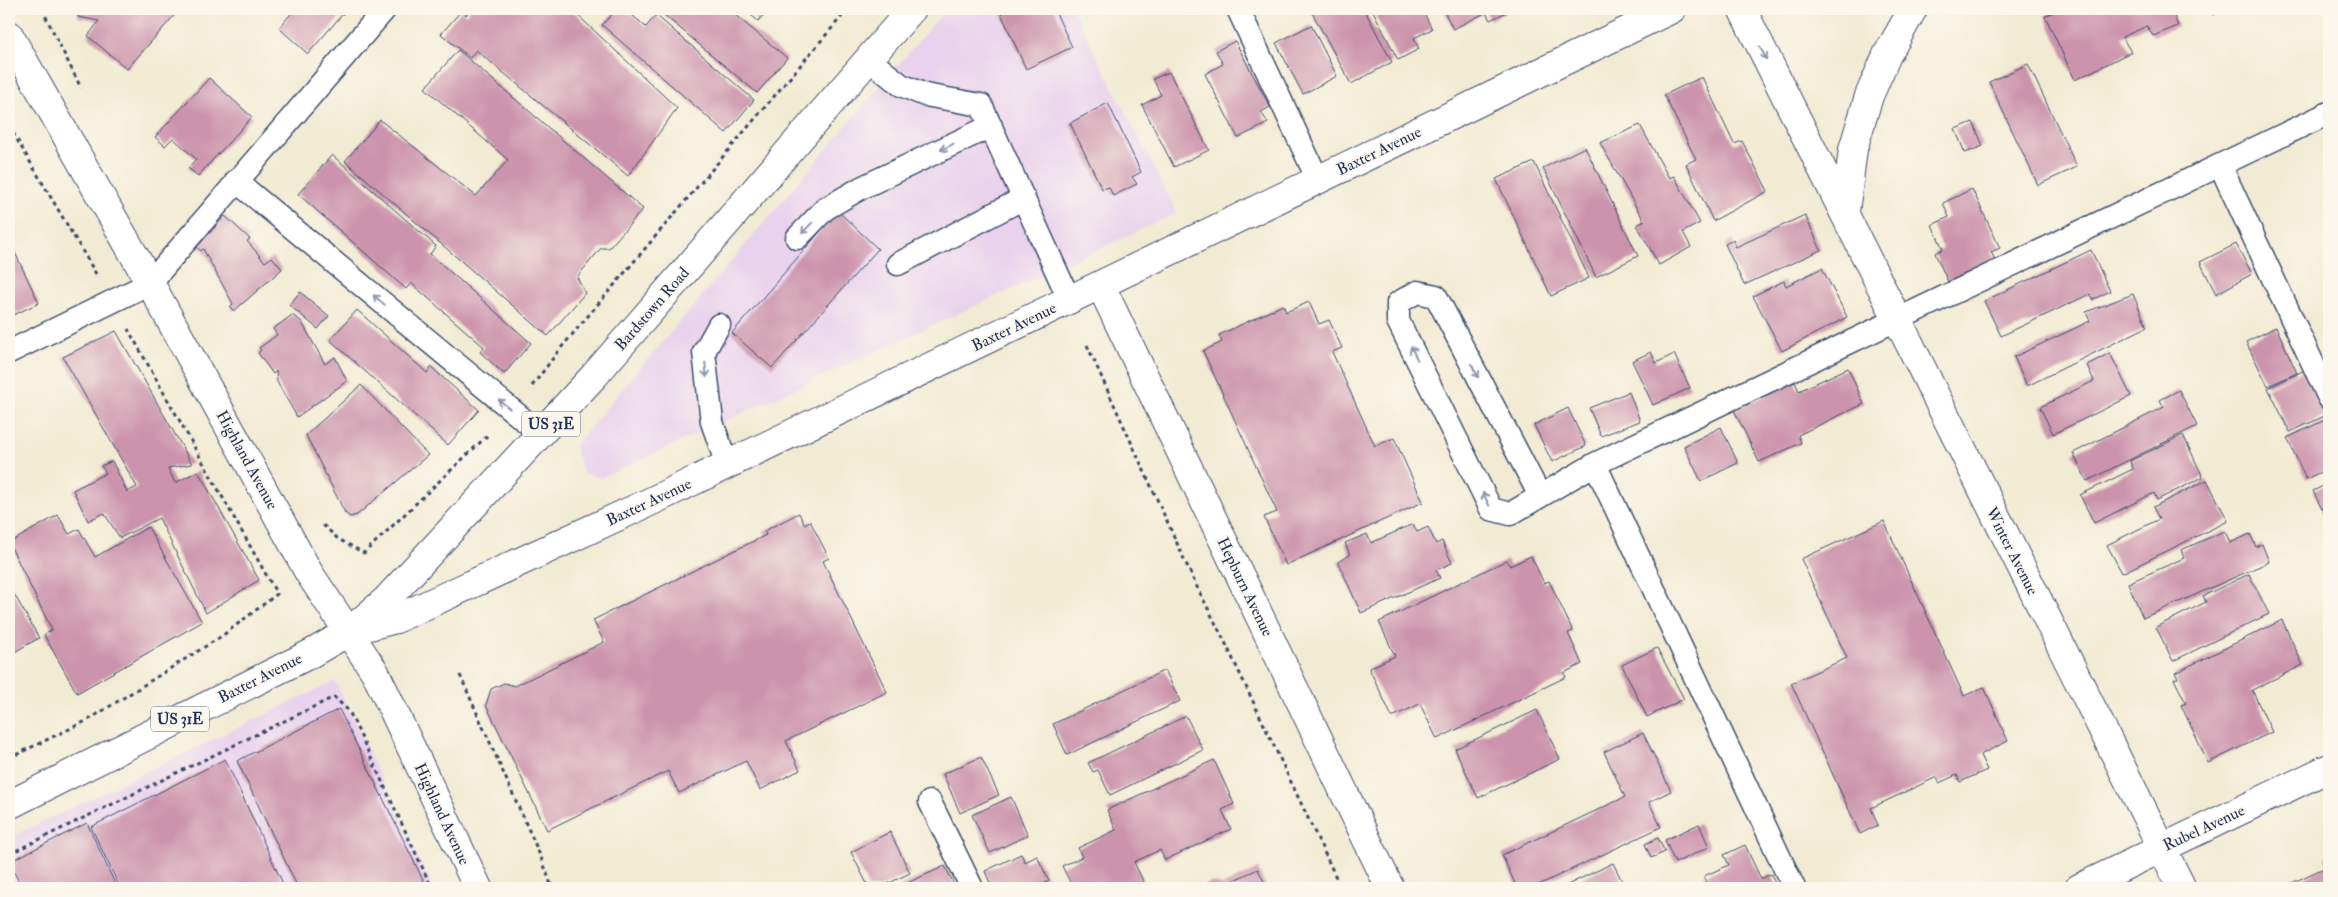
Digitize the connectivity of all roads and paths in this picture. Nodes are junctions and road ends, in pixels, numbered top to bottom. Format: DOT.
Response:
graph roads {
  1 [pos="385,9"];
  2 [pos="912,9"];
  3 [pos="1238,9"];
  4 [pos="1672,9"];
  5 [pos="1742,9"];
  6 [pos="1913,9"];
  7 [pos="9,35"];
  8 [pos="868,59"];
  9 [pos="2329,113"];
  10 [pos="9,126"];
  11 [pos="991,126"];
  12 [pos="2220,165"];
  13 [pos="1318,180"];
  14 [pos="236,181"];
  15 [pos="1024,198"];
  16 [pos="1845,212"];
  17 [pos="797,238"];
  18 [pos="898,264"];
  19 [pos="150,283"];
  20 [pos="1100,286"];
  21 [pos="1070,300"];
  22 [pos="112,301"];
  23 [pos="1896,320"];
  24 [pos="719,325"];
  25 [pos="1087,345"];
  26 [pos="9,352"];
  27 [pos="2329,398"];
  28 [pos="542,435"];
  29 [pos="1595,464"];
  30 [pos="727,465"];
  31 [pos="1540,496"];
  32 [pos="385,601"];
  33 [pos="350,631"];
  34 [pos="460,675"];
  35 [pos="9,758"];
  36 [pos="2329,768"];
  37 [pos="930,802"];
  38 [pos="9,805"];
  39 [pos="2162,848"];
  40 [pos="9,854"];
  41 [pos="432,888"];
  42 [pos="478,888"];
  43 [pos="552,888"];
  44 [pos="972,888"];
  45 [pos="1342,888"];
  46 [pos="1390,888"];
  47 [pos="1794,888"];
  48 [pos="2079,888"];
  49 [pos="2182,888"];
  1 -- 14 [label="lane"];
  2 -- 8 [label="main road, Bardstown Road / US 31E"];
  3 -- 13 [label="lane"];
  4 -- 13 [label="main road, Baxter Avenue"];
  5 -- 16 [label="main road, Winter Avenue, one-way"];
  6 -- 16 [label="main road"];
  7 -- 19 [label="main road, Highland Avenue"];
  8 -- 11 [label="lane"];
  8 -- 28 [label="main road, Bardstown Road / US 31E"];
  9 -- 12 [label="lane"];
  10 -- 22 [label="path"];
  11 -- 15 [label="lane"];
  11 -- 17 [label="lane, one-way"];
  12 -- 23 [label="lane"];
  12 -- 27 [label="lane"];
  13 -- 20 [label="main road, Baxter Avenue"];
  14 -- 19 [label="lane"];
  28 -- 14 [label="lane, one-way"];
  15 -- 18 [label="lane"];
  15 -- 21 [label="lane"];
  16 -- 23 [label="main road, Winter Avenue"];
  19 -- 22 [label="lane"];
  19 -- 33 [label="main road, Highland Avenue"];
  20 -- 21 [label="main road, Baxter Avenue"];
  20 -- 46 [label="main road, Hepburn Avenue"];
  21 -- 30 [label="main road, Baxter Avenue"];
  22 -- 26 [label="lane"];
  22 -- 35 [label="path"];
  23 -- 29 [label="lane"];
  23 -- 39 [label="main road, Winter Avenue"];
  24 -- 30 [label="lane, one-way"];
  25 -- 45 [label="path"];
  28 -- 32 [label="main road, Bardstown Road / US 31E"];
  29 -- 31 [label="lane"];
  29 -- 47 [label="lane"];
  30 -- 33 [label="main road, Baxter Avenue"];
  31 -- 31 [label="lane, one-way"];
  32 -- 33 [label="main road, Baxter Avenue / US 31E"];
  33 -- 38 [label="main road, Baxter Avenue / US 31E"];
  33 -- 42 [label="main road, Highland Avenue"];
  34 -- 43 [label="path"];
  36 -- 39 [label="main road, Rubel Avenue"];
  37 -- 44 [label="lane"];
  39 -- 48 [label="main road, Rubel Avenue"];
  39 -- 49 [label="main road, Winter Avenue"];
  40 -- 41 [label="path"];
}
